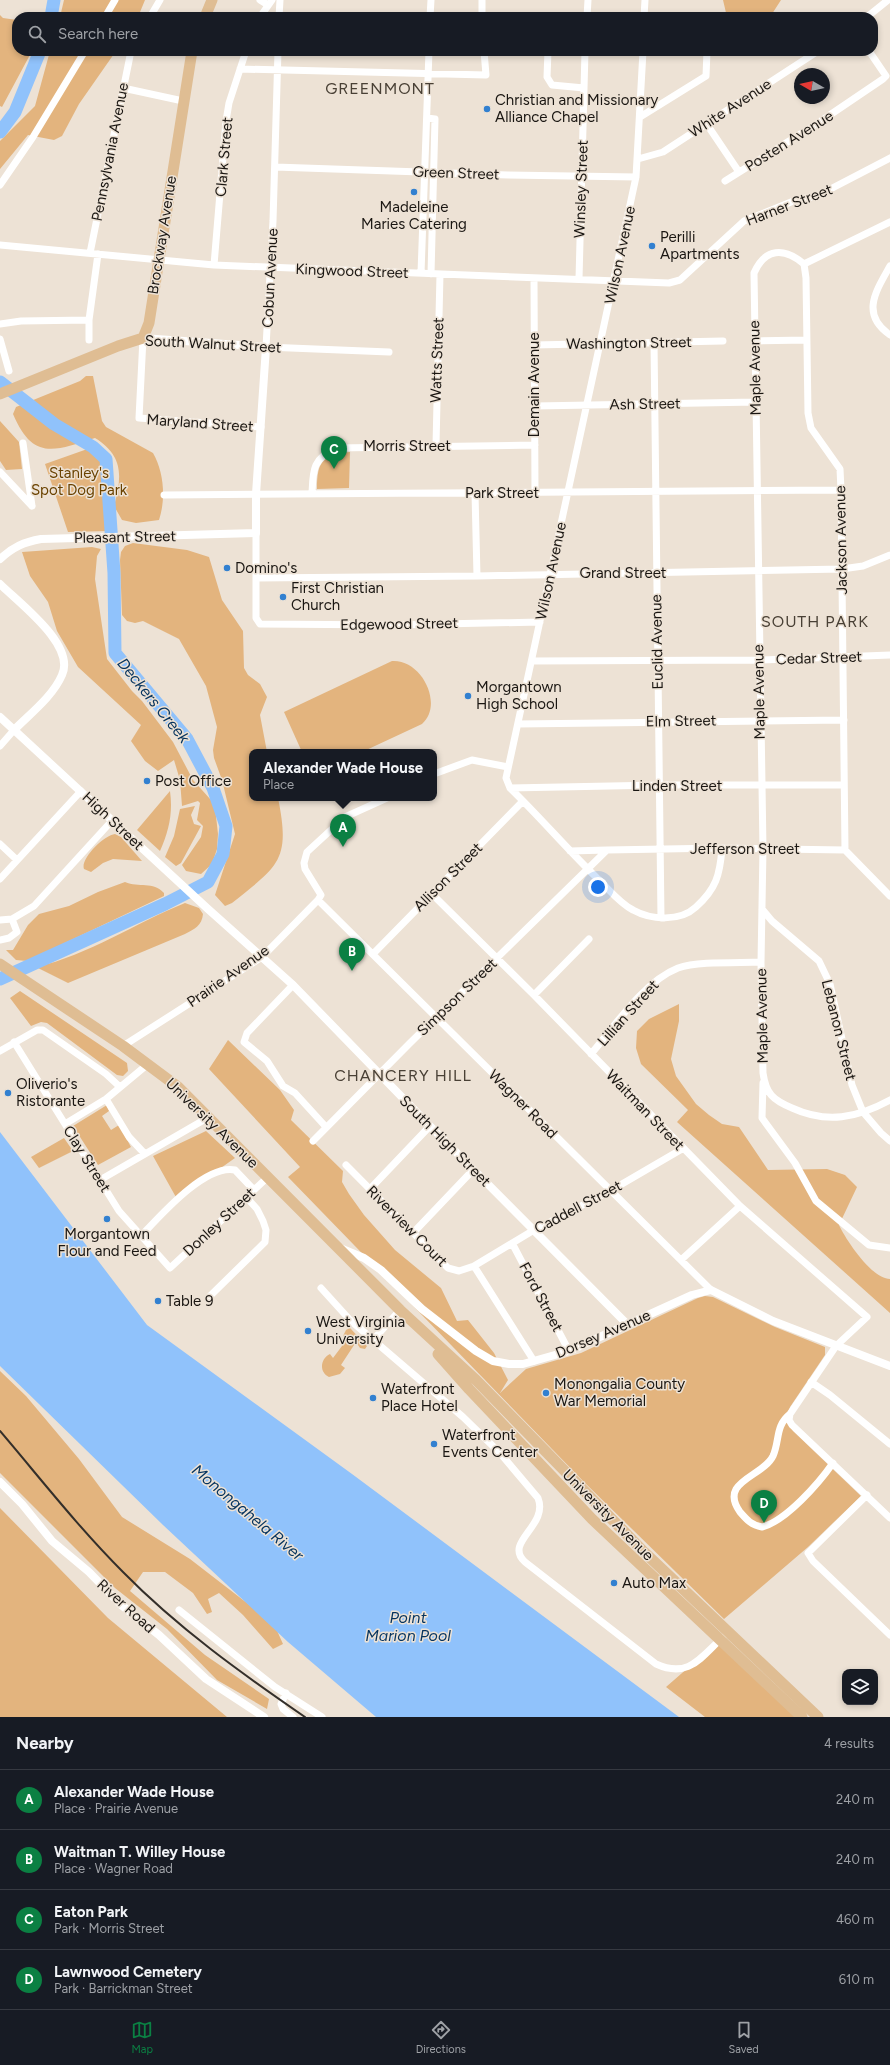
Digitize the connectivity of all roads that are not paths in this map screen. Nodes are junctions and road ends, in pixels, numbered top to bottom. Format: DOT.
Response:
graph roads {
  1 [pos="115,0"];
  2 [pos="160,0"];
  3 [pos="212,0"];
  4 [pos="260,0"];
  5 [pos="280,0"];
  6 [pos="431,0"];
  7 [pos="482,0"];
  8 [pos="588,0"];
  9 [pos="645,0"];
  10 [pos="888,0"];
  11 [pos="270,3"];
  12 [pos="108,12"];
  13 [pos="153,12"];
  14 [pos="207,12"];
  15 [pos="264,12"];
  16 [pos="279,12"];
  17 [pos="430,12"];
  18 [pos="482,12"];
  19 [pos="587,12"];
  20 [pos="644,12"];
  21 [pos="873,12"];
  22 [pos="82,56"];
  23 [pos="130,56"];
  24 [pos="191,56"];
  25 [pos="244,56"];
  26 [pos="278,56"];
  27 [pos="429,56"];
  28 [pos="484,56"];
  29 [pos="548,56"];
  30 [pos="585,56"];
  31 [pos="643,56"];
  32 [pos="707,56"];
  33 [pos="810,56"];
  34 [pos="873,56"];
  35 [pos="240,69"];
  36 [pos="278,70"];
  37 [pos="428,74"];
  38 [pos="888,74"];
  39 [pos="123,88"];
  40 [pos="584,88"];
  41 [pos="183,101"];
  42 [pos="640,117"];
  43 [pos="427,118"];
  44 [pos="706,123"];
  45 [pos="890,158"];
  46 [pos="638,159"];
  47 [pos="275,167"];
  48 [pos="425,172"];
  49 [pos="433,172"];
  50 [pos="739,172"];
  51 [pos="582,176"];
  52 [pos="636,177"];
  53 [pos="725,181"];
  54 [pos="0,185"];
  55 [pos="890,222"];
  56 [pos="0,245"];
  57 [pos="90,253"];
  58 [pos="98,254"];
  59 [pos="158,260"];
  60 [pos="804,264"];
  61 [pos="214,265"];
  62 [pos="890,266"];
  63 [pos="270,268"];
  64 [pos="421,274"];
  65 [pos="431,274"];
  66 [pos="440,274"];
  67 [pos="534,278"];
  68 [pos="579,279"];
  69 [pos="680,280"];
  70 [pos="615,281"];
  71 [pos="89,320"];
  72 [pos="0,324"];
  73 [pos="890,335"];
  74 [pos="143,338"];
  75 [pos="0,339"];
  76 [pos="89,340"];
  77 [pos="807,340"];
  78 [pos="724,341"];
  79 [pos="755,341"];
  80 [pos="654,342"];
  81 [pos="601,343"];
  82 [pos="534,345"];
  83 [pos="266,347"];
  84 [pos="389,352"];
  85 [pos="9,371"];
  86 [pos="0,394"];
  87 [pos="756,402"];
  88 [pos="655,404"];
  89 [pos="535,406"];
  90 [pos="587,406"];
  91 [pos="139,418"];
  92 [pos="261,427"];
  93 [pos="24,443"];
  94 [pos="436,445"];
  95 [pos="535,445"];
  96 [pos="0,472"];
  97 [pos="841,490"];
  98 [pos="657,491"];
  99 [pos="758,491"];
  100 [pos="475,493"];
  101 [pos="535,493"];
  102 [pos="568,493"];
  103 [pos="256,494"];
  104 [pos="312,494"];
  105 [pos="164,495"];
  106 [pos="256,533"];
  107 [pos="890,555"];
  108 [pos="0,559"];
  109 [pos="842,569"];
  110 [pos="757,571"];
  111 [pos="551,574"];
  112 [pos="656,574"];
  113 [pos="477,576"];
  114 [pos="257,578"];
  115 [pos="0,584"];
  116 [pos="540,622"];
  117 [pos="258,624"];
  118 [pos="890,655"];
  119 [pos="843,657"];
  120 [pos="657,660"];
  121 [pos="759,660"];
  122 [pos="532,661"];
  123 [pos="0,717"];
  124 [pos="760,720"];
  125 [pos="844,720"];
  126 [pos="659,721"];
  127 [pos="518,724"];
  128 [pos="14,730"];
  129 [pos="0,746"];
  130 [pos="508,767"];
  131 [pos="437,773"];
  132 [pos="660,785"];
  133 [pos="760,785"];
  134 [pos="844,785"];
  135 [pos="510,788"];
  136 [pos="81,791"];
  137 [pos="380,801"];
  138 [pos="523,801"];
  139 [pos="108,826"];
  140 [pos="0,844"];
  141 [pos="722,848"];
  142 [pos="763,849"];
  143 [pos="607,850"];
  144 [pos="661,850"];
  145 [pos="845,850"];
  146 [pos="570,851"];
  147 [pos="17,860"];
  148 [pos="588,869"];
  149 [pos="0,879"];
  150 [pos="432,894"];
  151 [pos="890,896"];
  152 [pos="318,900"];
  153 [pos="762,909"];
  154 [pos="661,918"];
  155 [pos="12,919"];
  156 [pos="0,920"];
  157 [pos="226,925"];
  158 [pos="589,939"];
  159 [pos="0,940"];
  160 [pos="373,954"];
  161 [pos="262,956"];
  162 [pos="496,958"];
  163 [pos="761,962"];
  164 [pos="0,964"];
  165 [pos="293,985"];
  166 [pos="534,995"];
  167 [pos="437,1017"];
  168 [pos="14,1042"];
  169 [pos="123,1046"];
  170 [pos="0,1051"];
  171 [pos="591,1054"];
  172 [pos="148,1064"];
  173 [pos="763,1073"];
  174 [pos="379,1074"];
  175 [pos="120,1086"];
  176 [pos="106,1099"];
  177 [pos="890,1100"];
  178 [pos="863,1112"];
  179 [pos="209,1117"];
  180 [pos="65,1124"];
  181 [pos="430,1126"];
  182 [pos="326,1127"];
  183 [pos="313,1141"];
  184 [pos="890,1141"];
  185 [pos="682,1149"];
  186 [pos="144,1153"];
  187 [pos="346,1165"];
  188 [pos="473,1170"];
  189 [pos="268,1177"];
  190 [pos="100,1180"];
  191 [pos="253,1189"];
  192 [pos="370,1189"];
  193 [pos="610,1191"];
  194 [pos="247,1198"];
  195 [pos="740,1206"];
  196 [pos="534,1230"];
  197 [pos="413,1233"];
  198 [pos="141,1236"];
  199 [pos="512,1243"];
  200 [pos="338,1246"];
  201 [pos="890,1248"];
  202 [pos="681,1260"];
  203 [pos="474,1266"];
  204 [pos="170,1268"];
  205 [pos="321,1288"];
  206 [pos="711,1290"];
  207 [pos="210,1296"];
  208 [pos="400,1310"];
  209 [pos="628,1325"];
  210 [pos="373,1340"];
  211 [pos="836,1346"];
  212 [pos="569,1351"];
  213 [pos="534,1361"];
  214 [pos="890,1366"];
  215 [pos="811,1382"];
  216 [pos="789,1417"];
  217 [pos="890,1444"];
  218 [pos="833,1463"];
  219 [pos="0,1482"];
  220 [pos="867,1495"];
  221 [pos="890,1518"];
  222 [pos="179,1610"];
  223 [pos="889,1631"];
  224 [pos="729,1632"];
  225 [pos="720,1640"];
  226 [pos="286,1693"];
  227 [pos="264,1717"];
  228 [pos="293,1717"];
  229 [pos="322,1717"];
  230 [pos="802,1717"];
  231 [pos="818,1717"];
  1 -- 12 [label="street"];
  2 -- 13 [label="street"];
  3 -- 14 [label="main road"];
  4 -- 11 [label="street"];
  5 -- 16 [label="street"];
  6 -- 17 [label="street"];
  7 -- 18 [label="street"];
  8 -- 19 [label="street"];
  9 -- 20 [label="street"];
  10 -- 21 [label="street"];
  11 -- 15 [label="street"];
  22 -- 54 [label="street"];
  23 -- 39 [label="street, Pennsylvania Avenue"];
  24 -- 41 [label="main road, Brockway Avenue"];
  25 -- 35 [label="street, Clark Street"];
  26 -- 36 [label="street, Cobun Avenue"];
  27 -- 37 [label="street"];
  28 -- 37 [label="street"];
  29 -- 40 [label="street"];
  30 -- 40 [label="street, Winsley Street"];
  31 -- 42 [label="street, Wilson Avenue"];
  32 -- 42 [label="street"];
  33 -- 44 [label="street, White Avenue"];
  34 -- 38 [label="street, Posten Avenue"];
  35 -- 36 [label="street"];
  35 -- 61 [label="street, Clark Street"];
  36 -- 37 [label="street"];
  36 -- 47 [label="street, Cobun Avenue"];
  37 -- 43 [label="street"];
  38 -- 50 [label="street, Posten Avenue"];
  39 -- 41 [label="street"];
  39 -- 57 [label="street, Pennsylvania Avenue"];
  40 -- 51 [label="street, Winsley Street"];
  41 -- 59 [label="main road, Brockway Avenue"];
  42 -- 46 [label="street, Wilson Avenue"];
  43 -- 48 [label="street"];
  43 -- 49 [label="street"];
  44 -- 46 [label="street, White Avenue"];
  44 -- 50 [label="street"];
  45 -- 69 [label="street, Harner Street"];
  46 -- 52 [label="street, Wilson Avenue"];
  47 -- 48 [label="street, Green Street"];
  47 -- 63 [label="street, Cobun Avenue"];
  48 -- 49 [label="street, Green Street"];
  48 -- 64 [label="street"];
  49 -- 51 [label="street, Green Street"];
  49 -- 65 [label="street"];
  50 -- 53 [label="street, Posten Avenue"];
  51 -- 52 [label="street, Green Street"];
  51 -- 68 [label="street, Winsley Street"];
  52 -- 70 [label="street, Wilson Avenue"];
  55 -- 60 [label="street"];
  56 -- 57 [label="street, Kingwood Street"];
  57 -- 58 [label="street, Kingwood Street"];
  58 -- 59 [label="street, Kingwood Street"];
  58 -- 71 [label="street"];
  59 -- 61 [label="street, Kingwood Street"];
  59 -- 74 [label="main road, Brockway Avenue"];
  60 -- 77 [label="street, Jackson Avenue"];
  60 -- 79 [label="street, Maple Avenue"];
  61 -- 63 [label="street, Kingwood Street"];
  62 -- 73 [label="street"];
  63 -- 64 [label="street, Kingwood Street"];
  63 -- 83 [label="street, Cobun Avenue"];
  64 -- 65 [label="street, Kingwood Street"];
  65 -- 66 [label="street, Kingwood Street"];
  66 -- 67 [label="street, Kingwood Street"];
  66 -- 94 [label="street, Watts Street"];
  67 -- 68 [label="street, Kingwood Street"];
  67 -- 82 [label="street, Demain Avenue"];
  68 -- 70 [label="street, Kingwood Street"];
  69 -- 70 [label="street, Kingwood Street"];
  70 -- 81 [label="street, Wilson Avenue"];
  71 -- 72 [label="street"];
  71 -- 76 [label="street"];
  74 -- 83 [label="street, South Walnut Street"];
  74 -- 86 [label="main road, South Walnut Street"];
  74 -- 91 [label="street, Brockway Avenue"];
  75 -- 85 [label="street"];
  77 -- 79 [label="street"];
  77 -- 97 [label="street, Jackson Avenue"];
  78 -- 80 [label="street, Washington Street"];
  79 -- 87 [label="street, Maple Avenue"];
  80 -- 81 [label="street, Washington Street"];
  80 -- 88 [label="street, Euclid Avenue"];
  81 -- 82 [label="street, Washington Street"];
  81 -- 90 [label="street, Wilson Avenue"];
  82 -- 89 [label="street, Demain Avenue"];
  83 -- 84 [label="street, South Walnut Street"];
  83 -- 92 [label="street, Cobun Avenue"];
  87 -- 88 [label="street, Ash Street"];
  87 -- 99 [label="street, Maple Avenue"];
  88 -- 90 [label="street, Ash Street"];
  88 -- 98 [label="street, Euclid Avenue"];
  89 -- 90 [label="street, Ash Street"];
  89 -- 95 [label="street, Demain Avenue"];
  90 -- 102 [label="street, Wilson Avenue"];
  91 -- 92 [label="street, Maryland Street"];
  92 -- 103 [label="street, Cobun Avenue"];
  93 -- 96 [label="street"];
  94 -- 95 [label="street, Morris Street"];
  94 -- 104 [label="street, Morris Street"];
  95 -- 101 [label="street, Demain Avenue"];
  97 -- 99 [label="street, Park Street"];
  97 -- 109 [label="street, Jackson Avenue"];
  98 -- 99 [label="street, Park Street"];
  98 -- 102 [label="street, Park Street"];
  98 -- 112 [label="street, Euclid Avenue"];
  99 -- 110 [label="street, Maple Avenue"];
  100 -- 101 [label="street, Park Street"];
  100 -- 104 [label="street, Park Street"];
  100 -- 113 [label="street"];
  101 -- 102 [label="street, Park Street"];
  102 -- 111 [label="street, Wilson Avenue"];
  103 -- 104 [label="street, Park Street"];
  103 -- 105 [label="street, Park Street"];
  103 -- 106 [label="street, Cobun Avenue"];
  106 -- 108 [label="street, Pleasant Street"];
  106 -- 114 [label="street, Cobun Avenue"];
  107 -- 109 [label="street, Grand Street"];
  109 -- 110 [label="street, Grand Street"];
  109 -- 119 [label="street, Jackson Avenue"];
  110 -- 112 [label="street, Grand Street"];
  110 -- 121 [label="street, Maple Avenue"];
  111 -- 112 [label="street, Grand Street"];
  111 -- 113 [label="street, Grand Street"];
  111 -- 116 [label="street, Wilson Avenue"];
  112 -- 120 [label="street, Euclid Avenue"];
  113 -- 114 [label="street, Grand Street"];
  114 -- 117 [label="street, Cobun Avenue"];
  115 -- 128 [label="street"];
  116 -- 117 [label="street, Edgewood Street"];
  116 -- 122 [label="street, Wilson Avenue"];
  118 -- 119 [label="street, Cedar Street"];
  119 -- 121 [label="street, Cedar Street"];
  119 -- 125 [label="street, Jackson Avenue"];
  120 -- 121 [label="street, Cedar Street"];
  120 -- 122 [label="street, Cedar Street"];
  120 -- 126 [label="street, Euclid Avenue"];
  121 -- 124 [label="street, Maple Avenue"];
  122 -- 127 [label="street, Wilson Avenue"];
  123 -- 128 [label="street, High Street"];
  124 -- 125 [label="street, Elm Street"];
  124 -- 126 [label="street, Elm Street"];
  124 -- 133 [label="street, Maple Avenue"];
  125 -- 134 [label="street, Jackson Avenue"];
  126 -- 127 [label="street, Elm Street"];
  126 -- 132 [label="street, Euclid Avenue"];
  127 -- 130 [label="street, Wilson Avenue"];
  128 -- 129 [label="street"];
  128 -- 136 [label="street, High Street"];
  130 -- 131 [label="street"];
  130 -- 135 [label="street, Wilson Avenue"];
  132 -- 133 [label="street, Linden Street"];
  132 -- 135 [label="street, Linden Street"];
  132 -- 144 [label="street, Euclid Avenue"];
  133 -- 134 [label="street, Linden Street"];
  133 -- 142 [label="street, Maple Avenue"];
  134 -- 145 [label="street, Jackson Avenue"];
  135 -- 138 [label="street"];
  136 -- 147 [label="street"];
  136 -- 157 [label="street, High Street"];
  137 -- 152 [label="street"];
  138 -- 146 [label="street"];
  138 -- 150 [label="street, Allison Street"];
  139 -- 155 [label="street"];
  140 -- 147 [label="street"];
  141 -- 142 [label="street, Jefferson Street"];
  141 -- 144 [label="street, Jefferson Street"];
  141 -- 154 [label="street"];
  142 -- 145 [label="street, Jefferson Street"];
  142 -- 153 [label="street, Maple Avenue"];
  143 -- 144 [label="street, Jefferson Street"];
  143 -- 146 [label="street, Jefferson Street"];
  143 -- 148 [label="street"];
  144 -- 154 [label="street, Euclid Avenue"];
  145 -- 151 [label="street"];
  146 -- 148 [label="street"];
  147 -- 149 [label="street"];
  148 -- 154 [label="street"];
  148 -- 162 [label="street, Simpson Street"];
  150 -- 160 [label="street, Allison Street"];
  150 -- 162 [label="street, Waitman Street"];
  152 -- 160 [label="street, Wagner Road"];
  152 -- 161 [label="street, Prairie Avenue"];
  153 -- 163 [label="street, Maple Avenue"];
  153 -- 178 [label="street, Lebanon Street"];
  155 -- 156 [label="street"];
  155 -- 159 [label="street"];
  157 -- 161 [label="street, South High Street"];
  158 -- 166 [label="street"];
  160 -- 167 [label="street, Wagner Road"];
  161 -- 165 [label="street, South High Street"];
  161 -- 169 [label="street, Prairie Avenue"];
  162 -- 166 [label="street, Waitman Street"];
  162 -- 167 [label="street, Simpson Street"];
  163 -- 171 [label="street, Lillian Street"];
  163 -- 173 [label="street, Maple Avenue"];
  164 -- 169 [label="main road, University Avenue"];
  165 -- 174 [label="street, South High Street"];
  165 -- 182 [label="street"];
  166 -- 171 [label="street, Waitman Street"];
  167 -- 174 [label="street, Simpson Street"];
  167 -- 193 [label="street, Wagner Road"];
  168 -- 170 [label="street"];
  168 -- 175 [label="street"];
  168 -- 180 [label="street, Clay Street"];
  169 -- 172 [label="main road, University Avenue"];
  171 -- 185 [label="street, Waitman Street"];
  172 -- 175 [label="street"];
  172 -- 179 [label="main road, University Avenue"];
  173 -- 178 [label="street, Maple Avenue"];
  173 -- 201 [label="street"];
  174 -- 181 [label="street, South High Street"];
  174 -- 182 [label="street, Simpson Street"];
  175 -- 176 [label="street"];
  176 -- 180 [label="street"];
  176 -- 186 [label="street"];
  177 -- 178 [label="street"];
  178 -- 184 [label="street, Lebanon Street"];
  179 -- 186 [label="street"];
  179 -- 189 [label="main road, University Avenue"];
  180 -- 190 [label="street, Clay Street"];
  181 -- 188 [label="street, South High Street"];
  181 -- 192 [label="street"];
  182 -- 183 [label="street, Simpson Street"];
  185 -- 193 [label="street, Caddell Street"];
  185 -- 195 [label="street, Waitman Street"];
  186 -- 190 [label="street"];
  187 -- 192 [label="street, Riverview Court"];
  188 -- 196 [label="street, South High Street"];
  188 -- 197 [label="street"];
  189 -- 191 [label="street, Donley Street"];
  189 -- 200 [label="main road, University Avenue"];
  190 -- 198 [label="street, Clay Street"];
  191 -- 194 [label="street, Donley Street"];
  191 -- 198 [label="street"];
  192 -- 197 [label="street, Riverview Court"];
  193 -- 196 [label="street, Caddell Street"];
  193 -- 202 [label="street, Wagner Road"];
  194 -- 204 [label="street, Donley Street"];
  194 -- 207 [label="street"];
  195 -- 202 [label="street"];
  195 -- 211 [label="street, Waitman Street"];
  196 -- 199 [label="street, Caddell Street"];
  196 -- 209 [label="street, South High Street"];
  197 -- 203 [label="street, Riverview Court"];
  198 -- 204 [label="street, Clay Street"];
  199 -- 203 [label="street, Caddell Street"];
  199 -- 212 [label="street, Ford Street"];
  200 -- 208 [label="main road, University Avenue"];
  200 -- 213 [label="street, Dorsey Avenue"];
  202 -- 206 [label="street, Wagner Road"];
  203 -- 213 [label="street"];
  205 -- 210 [label="street"];
  206 -- 209 [label="street, Dorsey Avenue"];
  206 -- 211 [label="street"];
  208 -- 210 [label="street"];
  208 -- 224 [label="main road, University Avenue"];
  208 -- 225 [label="main road, University Avenue"];
  209 -- 212 [label="street, Dorsey Avenue"];
  210 -- 225 [label="street"];
  211 -- 214 [label="street"];
  211 -- 215 [label="street"];
  212 -- 213 [label="street, Dorsey Avenue"];
  215 -- 216 [label="street"];
  215 -- 217 [label="street"];
  216 -- 218 [label="street"];
  216 -- 218 [label="street"];
  218 -- 220 [label="street"];
  219 -- 227 [label="street, River Road"];
  220 -- 221 [label="street"];
  220 -- 223 [label="street"];
  222 -- 226 [label="street"];
  224 -- 225 [label="street"];
  224 -- 231 [label="main road, University Avenue"];
  225 -- 230 [label="main road, University Avenue"];
  226 -- 228 [label="street"];
  226 -- 229 [label="street"];
}
